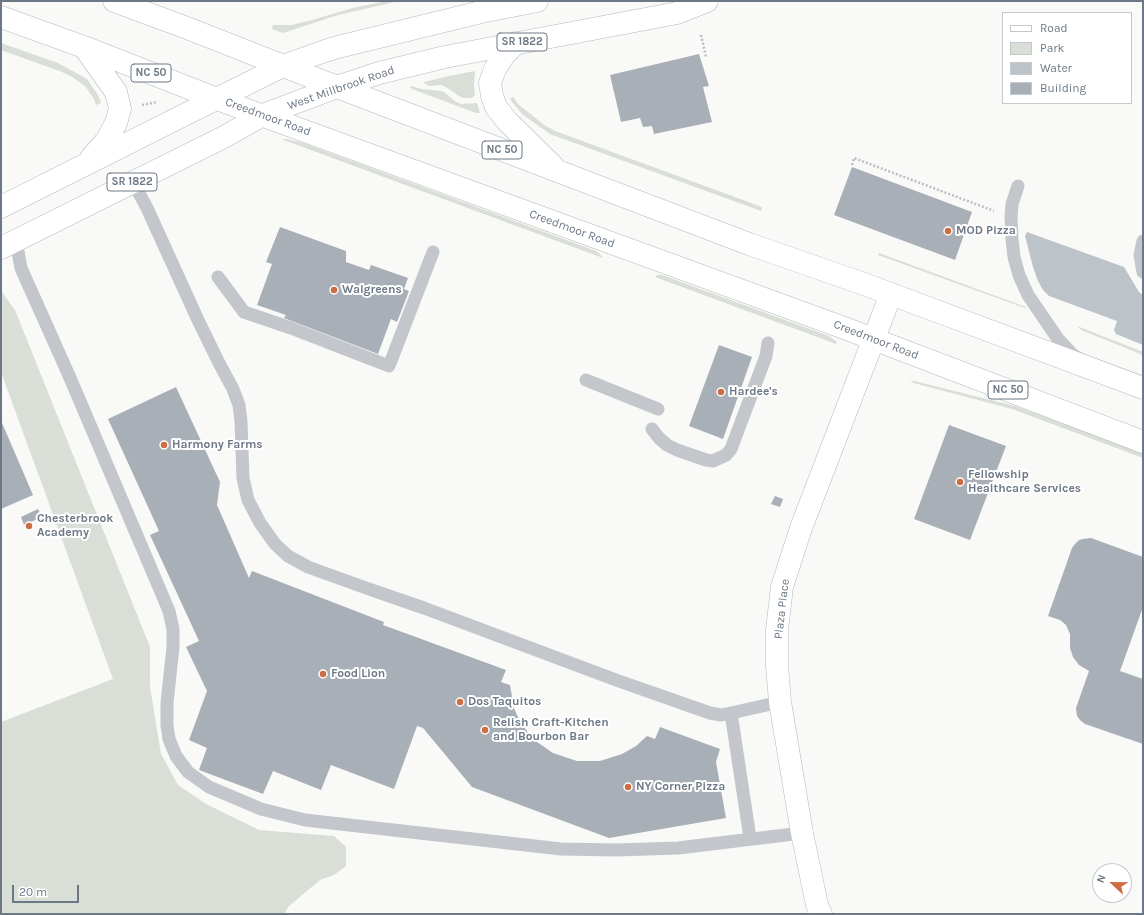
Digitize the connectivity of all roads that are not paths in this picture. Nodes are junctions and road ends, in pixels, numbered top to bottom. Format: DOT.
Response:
graph roads {
  1 [pos="114,1"];
  2 [pos="537,1"];
  3 [pos="707,1"];
  4 [pos="1,17"];
  5 [pos="516,43"];
  6 [pos="84,47"];
  7 [pos="283,66"];
  8 [pos="337,87"];
  9 [pos="217,99"];
  10 [pos="263,115"];
  11 [pos="86,164"];
  12 [pos="557,171"];
  13 [pos="133,182"];
  14 [pos="1018,186"];
  15 [pos="1,207"];
  16 [pos="1143,241"];
  17 [pos="8,245"];
  18 [pos="432,252"];
  19 [pos="1143,272"];
  20 [pos="218,277"];
  21 [pos="891,294"];
  22 [pos="874,339"];
  23 [pos="768,343"];
  24 [pos="1094,369"];
  25 [pos="586,380"];
  26 [pos="1143,388"];
  27 [pos="658,409"];
  28 [pos="652,429"];
  29 [pos="1143,442"];
  30 [pos="780,702"];
  31 [pos="731,713"];
  32 [pos="802,833"];
  33 [pos="750,838"];
  34 [pos="821,914"];
  1 -- 7 [label="main road, NC 50"];
  2 -- 7 [label="main road"];
  3 -- 5 [label="main road, West Millbrook Road / SR 1822"];
  4 -- 6 [label="main road, Creedmoor Road / NC 50"];
  5 -- 8 [label="main road, West Millbrook Road / SR 1822"];
  5 -- 12 [label="main road"];
  6 -- 9 [label="main road, Creedmoor Road / NC 50"];
  6 -- 11 [label="main road"];
  7 -- 8 [label="main road, NC 50"];
  7 -- 9 [label="main road"];
  8 -- 10 [label="main road, West Millbrook Road / SR 1822"];
  8 -- 12 [label="main road, NC 50"];
  9 -- 10 [label="main road, Creedmoor Road / NC 50"];
  9 -- 11 [label="main road"];
  10 -- 13 [label="main road, West Millbrook Road / SR 1822"];
  10 -- 22 [label="main road, Creedmoor Road / NC 50"];
  11 -- 15 [label="main road"];
  12 -- 21 [label="main road, NC 50"];
  13 -- 17 [label="main road, West Millbrook Road / SR 1822"];
  13 -- 31 [label="lane"];
  14 -- 24 [label="lane"];
  16 -- 19 [label="lane"];
  17 -- 33 [label="lane"];
  18 -- 20 [label="lane"];
  21 -- 22 [label="main road, Plaza Place"];
  21 -- 24 [label="main road, NC 50"];
  22 -- 29 [label="main road, Creedmoor Road / NC 50"];
  22 -- 30 [label="main road, Plaza Place"];
  23 -- 28 [label="lane"];
  24 -- 26 [label="main road, NC 50"];
  25 -- 27 [label="lane"];
  30 -- 31 [label="lane"];
  30 -- 32 [label="main road, Plaza Place"];
  31 -- 33 [label="lane"];
  32 -- 33 [label="lane"];
  32 -- 34 [label="main road, Plaza Place"];
}
